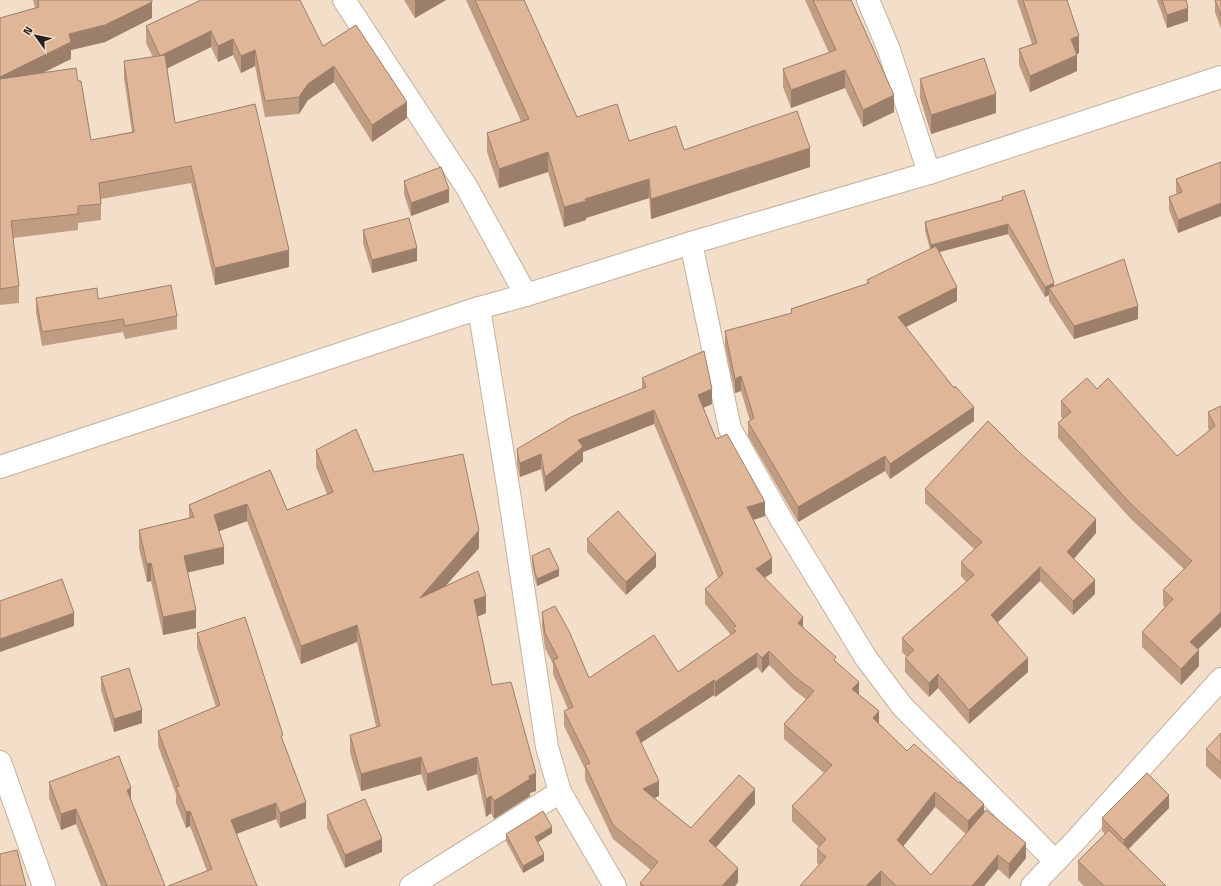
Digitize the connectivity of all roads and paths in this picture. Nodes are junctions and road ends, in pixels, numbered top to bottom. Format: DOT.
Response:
graph roads {
  1 [pos="344,0"];
  2 [pos="868,0"];
  3 [pos="1221,77"];
  4 [pos="929,173"];
  5 [pos="691,243"];
  6 [pos="526,295"];
  7 [pos="479,308"];
  8 [pos="0,467"];
  9 [pos="1221,679"];
  10 [pos="0,762"];
  11 [pos="560,792"];
  12 [pos="1055,861"];
  13 [pos="44,886"];
  14 [pos="411,886"];
  15 [pos="615,886"];
  16 [pos="1032,886"];
  1 -- 6 [label="street"];
  2 -- 4 [label="street"];
  3 -- 4 [label="street"];
  4 -- 5 [label="street"];
  5 -- 6 [label="street"];
  5 -- 12 [label="street"];
  6 -- 7 [label="street"];
  7 -- 8 [label="street"];
  7 -- 11 [label="street"];
  9 -- 12 [label="street"];
  10 -- 13 [label="street"];
  11 -- 14 [label="street"];
  11 -- 15 [label="street"];
  12 -- 16 [label="street"];
}
